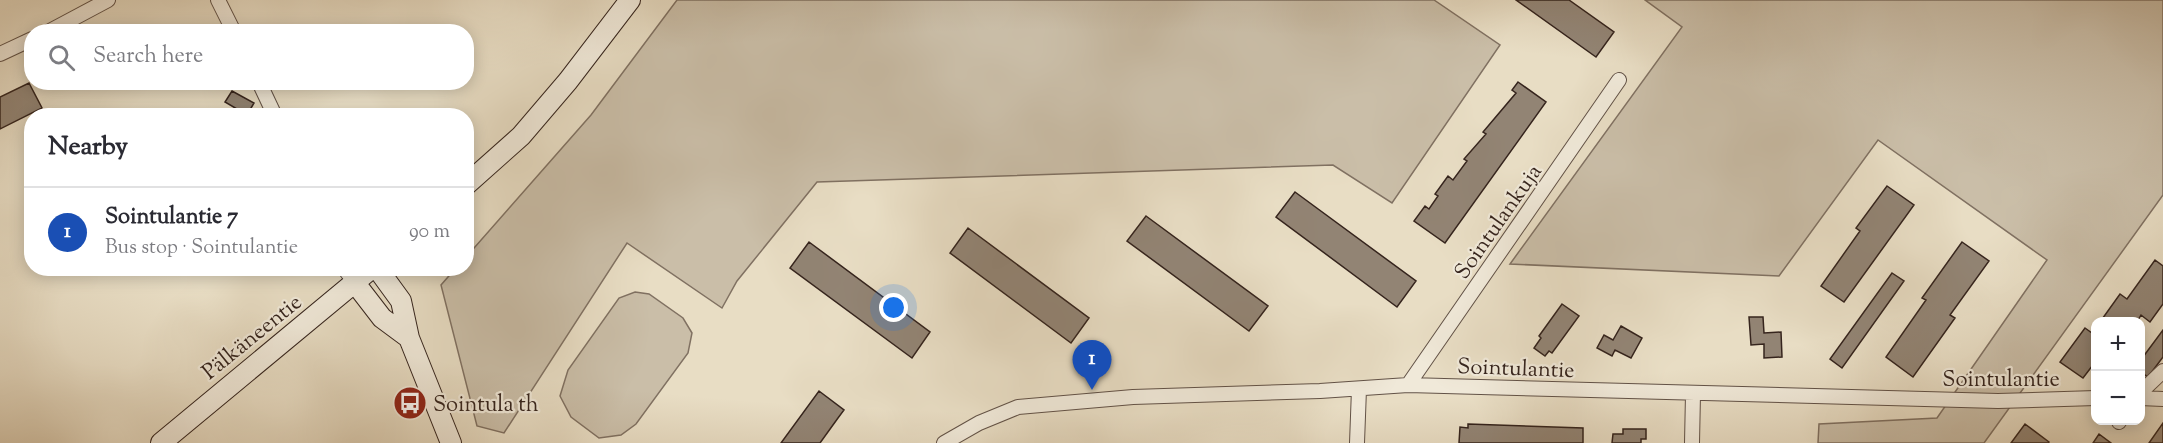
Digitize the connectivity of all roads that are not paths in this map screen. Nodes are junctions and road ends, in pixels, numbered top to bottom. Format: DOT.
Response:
graph roads {
  1 [pos="108,0"];
  2 [pos="218,0"];
  3 [pos="630,0"];
  4 [pos="63,24"];
  5 [pos="230,24"];
  6 [pos="24,43"];
  7 [pos="0,54"];
  8 [pos="1619,80"];
  9 [pos="263,90"];
  10 [pos="271,108"];
  11 [pos="474,178"];
  12 [pos="349,276"];
  13 [pos="383,276"];
  14 [pos="409,338"];
  15 [pos="2163,371"];
  16 [pos="1408,385"];
  17 [pos="1359,389"];
  18 [pos="2145,390"];
  19 [pos="1693,394"];
  20 [pos="2145,396"];
  21 [pos="2091,398"];
  22 [pos="2163,399"];
  23 [pos="161,443"];
  24 [pos="451,443"];
  25 [pos="944,443"];
  26 [pos="1357,443"];
  27 [pos="1692,443"];
  1 -- 4 [label="street"];
  2 -- 5 [label="street"];
  3 -- 11 [label="main road"];
  6 -- 7 [label="street"];
  8 -- 16 [label="street, Sointulankuja"];
  9 -- 10 [label="street"];
  12 -- 14 [label="main road"];
  12 -- 23 [label="main road, Pälkäneentie"];
  13 -- 14 [label="main road"];
  14 -- 24 [label="main road"];
  15 -- 18 [label="street"];
  16 -- 17 [label="street, Sointulantie"];
  16 -- 19 [label="street, Sointulantie"];
  17 -- 25 [label="street, Sointulantie"];
  17 -- 26 [label="street"];
  19 -- 21 [label="street, Sointulantie"];
  19 -- 27 [label="street"];
  20 -- 22 [label="street"];
}
